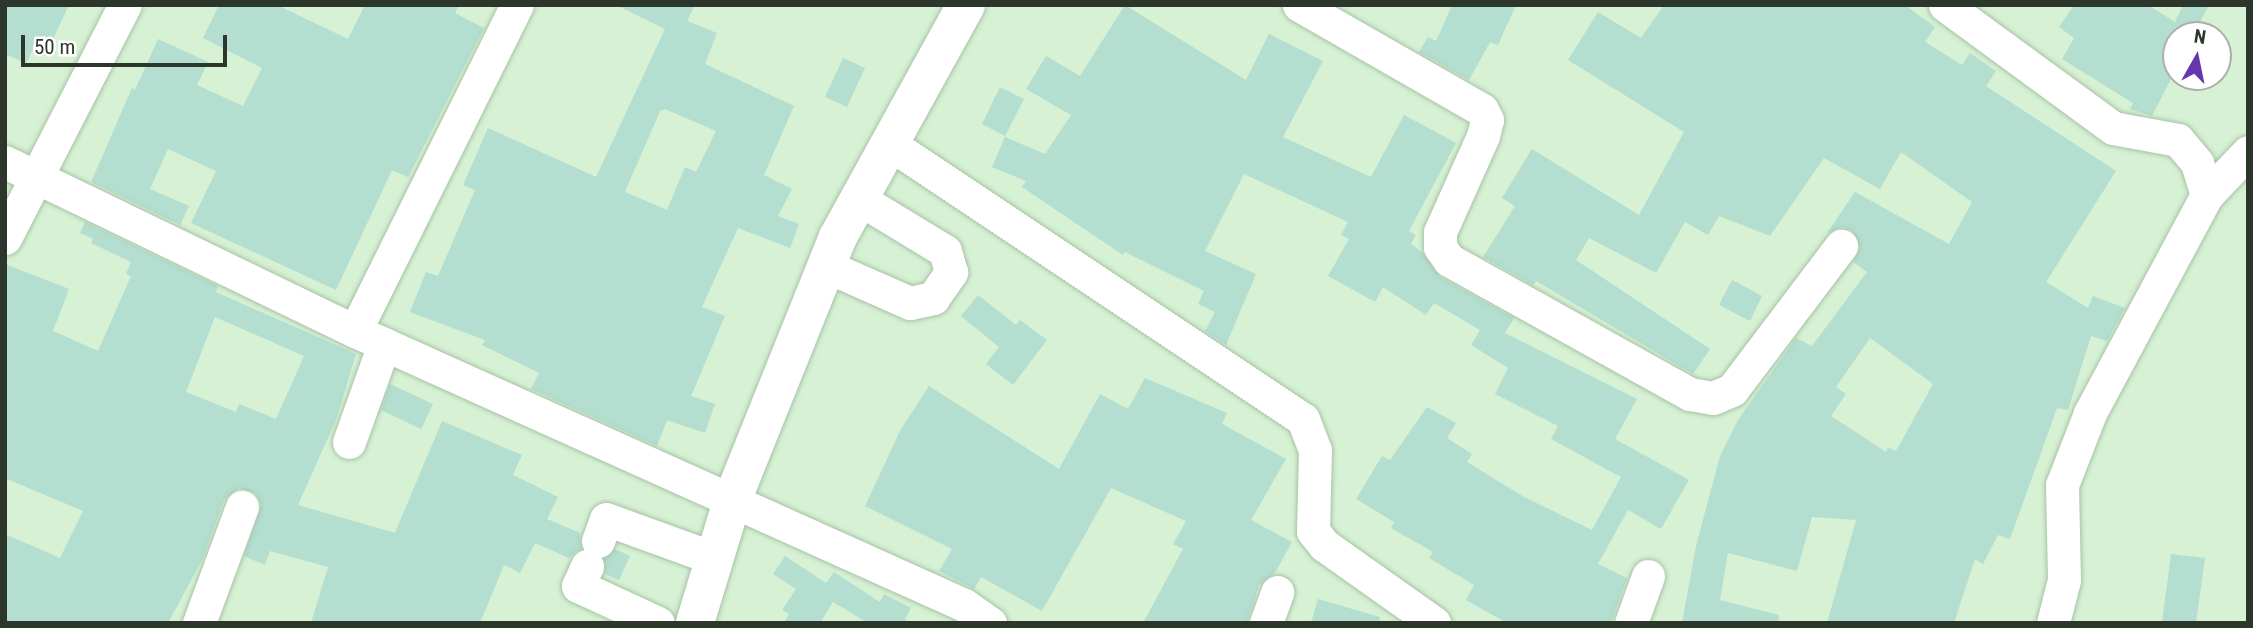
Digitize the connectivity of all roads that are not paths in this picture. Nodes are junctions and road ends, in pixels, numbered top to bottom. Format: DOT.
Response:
graph roads {
  1 [pos="125,5"];
  2 [pos="517,5"];
  3 [pos="966,5"];
  4 [pos="1299,5"];
  5 [pos="1945,5"];
  6 [pos="890,144"];
  7 [pos="2248,152"];
  8 [pos="20,169"];
  9 [pos="2207,195"];
  10 [pos="859,198"];
  11 [pos="5,238"];
  12 [pos="1841,246"];
  13 [pos="826,266"];
  14 [pos="370,337"];
  15 [pos="349,442"];
  16 [pos="733,498"];
  17 [pos="242,507"];
  18 [pos="716,559"];
  19 [pos="1648,576"];
  20 [pos="1277,592"];
  21 [pos="199,623"];
  22 [pos="657,623"];
  23 [pos="695,623"];
  24 [pos="990,623"];
  25 [pos="1266,623"];
  26 [pos="1434,623"];
  27 [pos="1631,623"];
  28 [pos="2053,623"];
  1 -- 8 [label="street"];
  2 -- 14 [label="street"];
  3 -- 6 [label="main road"];
  4 -- 12 [label="street"];
  5 -- 9 [label="street"];
  6 -- 10 [label="main road"];
  6 -- 26 [label="street"];
  7 -- 9 [label="street"];
  8 -- 11 [label="street"];
  8 -- 14 [label="street"];
  9 -- 28 [label="street"];
  10 -- 13 [label="main road"];
  10 -- 13 [label="street"];
  13 -- 16 [label="main road"];
  14 -- 15 [label="street"];
  14 -- 16 [label="street"];
  16 -- 18 [label="main road"];
  16 -- 24 [label="street"];
  17 -- 21 [label="street"];
  18 -- 22 [label="street"];
  18 -- 23 [label="main road"];
  19 -- 27 [label="street"];
  20 -- 25 [label="street"];
}
